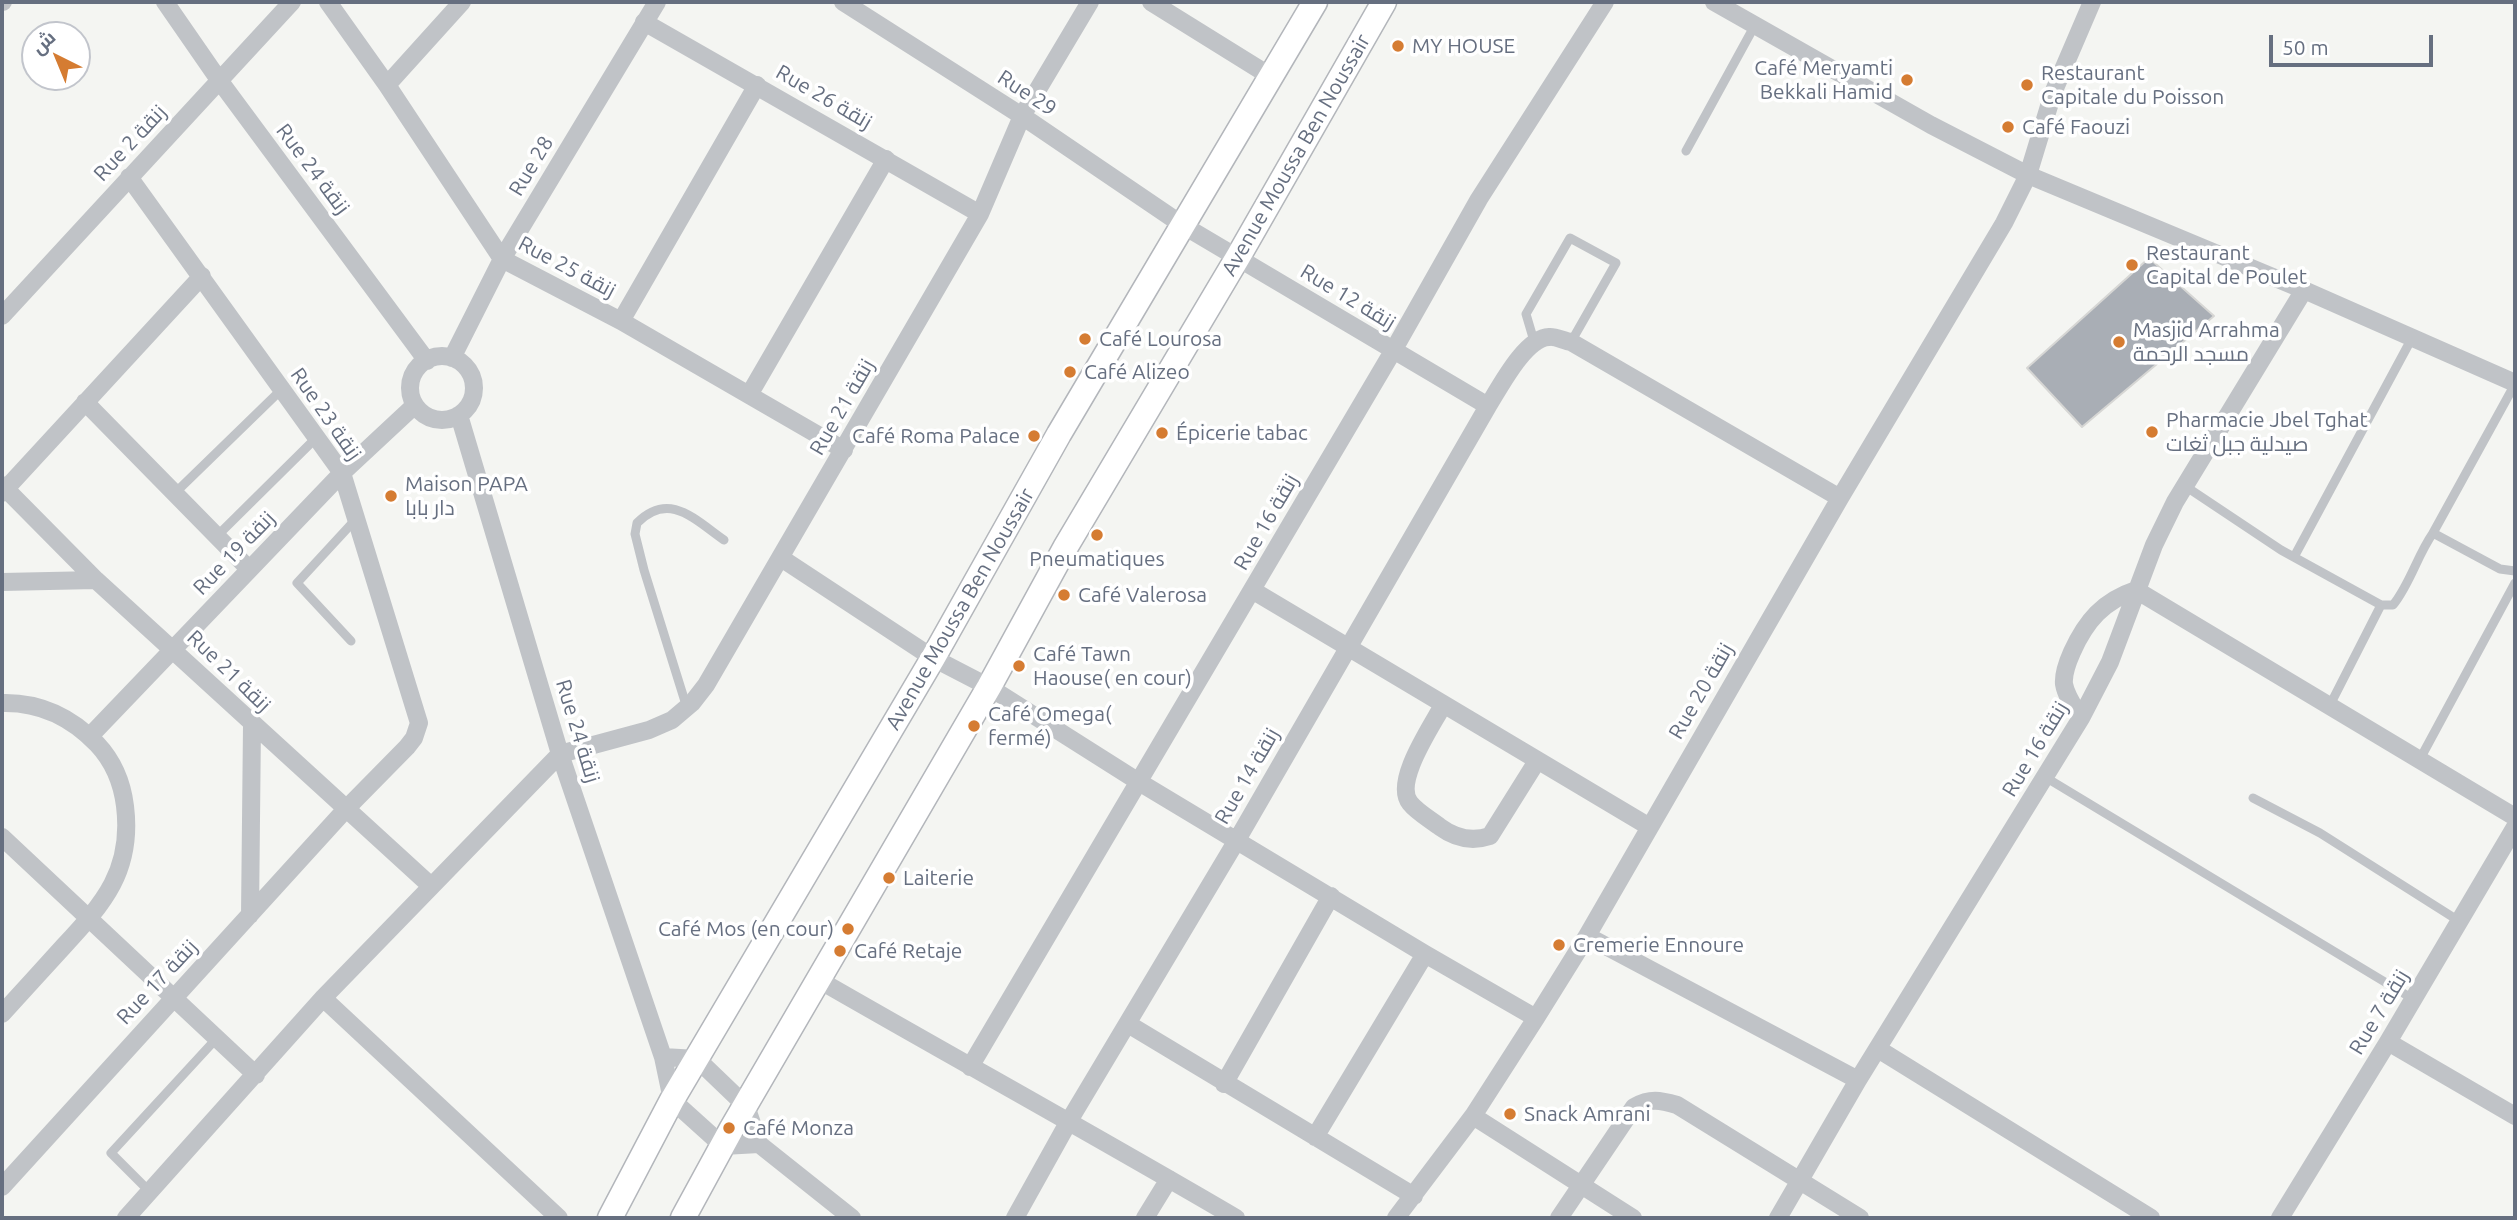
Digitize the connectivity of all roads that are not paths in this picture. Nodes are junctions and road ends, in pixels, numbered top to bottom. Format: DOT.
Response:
graph roads {
  1 [pos="165,2"];
  2 [pos="292,2"];
  3 [pos="328,2"];
  4 [pos="461,2"];
  5 [pos="657,2"];
  6 [pos="843,2"];
  7 [pos="1090,2"];
  8 [pos="1151,2"];
  9 [pos="1315,2"];
  10 [pos="1384,2"];
  11 [pos="1605,2"];
  12 [pos="2092,2"];
  13 [pos="1725,4"];
  14 [pos="644,22"];
  15 [pos="1755,25"];
  16 [pos="1270,76"];
  17 [pos="219,80"];
  18 [pos="387,85"];
  19 [pos="757,85"];
  20 [pos="1022,116"];
  21 [pos="1686,151"];
  22 [pos="886,159"];
  23 [pos="2028,174"];
  24 [pos="129,177"];
  25 [pos="980,214"];
  26 [pos="1184,226"];
  27 [pos="1238,257"];
  28 [pos="502,260"];
  29 [pos="202,276"];
  30 [pos="2304,290"];
  31 [pos="2,316"];
  32 [pos="621,321"];
  33 [pos="2412,338"];
  34 [pos="1534,341"];
  35 [pos="1571,342"];
  36 [pos="1393,351"];
  37 [pos="452,358"];
  38 [pos="427,361"];
  39 [pos="2515,384"];
  40 [pos="282,389"];
  41 [pos="749,395"];
  42 [pos="85,402"];
  43 [pos="415,405"];
  44 [pos="1488,406"];
  45 [pos="459,415"];
  46 [pos="317,437"];
  47 [pos="844,450"];
  48 [pos="342,473"];
  49 [pos="2185,486"];
  50 [pos="3,489"];
  51 [pos="174,493"];
  52 [pos="1840,498"];
  53 [pos="356,519"];
  54 [pos="2433,533"];
  55 [pos="217,536"];
  56 [pos="724,540"];
  57 [pos="2294,557"];
  58 [pos="781,558"];
  59 [pos="249,569"];
  60 [pos="2515,571"];
  61 [pos="96,580"];
  62 [pos="2,582"];
  63 [pos="2515,583"];
  64 [pos="1252,590"];
  65 [pos="2136,590"];
  66 [pos="2381,605"];
  67 [pos="351,641"];
  68 [pos="1347,648"];
  69 [pos="173,649"];
  70 [pos="933,659"];
  71 [pos="989,687"];
  72 [pos="2,703"];
  73 [pos="1443,705"];
  74 [pos="2330,705"];
  75 [pos="687,708"];
  76 [pos="2081,718"];
  77 [pos="252,725"];
  78 [pos="90,736"];
  79 [pos="560,754"];
  80 [pos="2420,760"];
  81 [pos="1537,761"];
  82 [pos="2045,777"];
  83 [pos="1139,782"];
  84 [pos="2253,797"];
  85 [pos="346,808"];
  86 [pos="2515,817"];
  87 [pos="1648,826"];
  88 [pos="2515,827"];
  89 [pos="2,837"];
  90 [pos="1237,840"];
  91 [pos="430,886"];
  92 [pos="1331,896"];
  93 [pos="250,915"];
  94 [pos="89,919"];
  95 [pos="2459,921"];
  96 [pos="1587,936"];
  97 [pos="1425,954"];
  98 [pos="819,980"];
  99 [pos="173,998"];
  100 [pos="323,998"];
  101 [pos="2413,999"];
  102 [pos="2,1014"];
  103 [pos="1536,1018"];
  104 [pos="1128,1024"];
  105 [pos="216,1039"];
  106 [pos="2388,1042"];
  107 [pos="1878,1049"];
  108 [pos="663,1057"];
  109 [pos="697,1059"];
  110 [pos="970,1067"];
  111 [pos="256,1075"];
  112 [pos="1858,1080"];
  113 [pos="1224,1084"];
  114 [pos="672,1100"];
  115 [pos="746,1106"];
  116 [pos="1473,1116"];
  117 [pos="2515,1116"];
  118 [pos="1069,1121"];
  119 [pos="1315,1137"];
  120 [pos="759,1144"];
  121 [pos="723,1146"];
  122 [pos="1169,1179"];
  123 [pos="1800,1182"];
  124 [pos="2,1186"];
  125 [pos="1582,1187"];
  126 [pos="150,1192"];
  127 [pos="1414,1196"];
  128 [pos="2148,1217"];
  129 [pos="126,1218"];
  130 [pos="559,1218"];
  131 [pos="610,1218"];
  132 [pos="683,1218"];
  133 [pos="852,1218"];
  134 [pos="1014,1218"];
  135 [pos="1145,1218"];
  136 [pos="1237,1218"];
  137 [pos="1396,1218"];
  138 [pos="1559,1218"];
  139 [pos="1633,1218"];
  140 [pos="1778,1218"];
  141 [pos="1860,1218"];
  142 [pos="2281,1218"];
  1 -- 17 [label="street, Rue 24 زنقة"];
  2 -- 17 [label="street, Rue 2 زنقة"];
  3 -- 18 [label="street, Rue 25 زنقة"];
  4 -- 18 [label="street"];
  5 -- 14 [label="street, Rue 28"];
  6 -- 20 [label="street, Rue 29"];
  7 -- 20 [label="street, Rue 21 زنقة"];
  8 -- 16 [label="street"];
  9 -- 16 [label="street, Avenue Moussa Ben Noussair"];
  10 -- 27 [label="street, Avenue Moussa Ben Noussair"];
  11 -- 36 [label="street, Rue 16 زنقة"];
  12 -- 23 [label="street, Rue 20 زنقة"];
  13 -- 15 [label="street"];
  14 -- 19 [label="street, Rue 26 زنقة"];
  14 -- 28 [label="street, Rue 28"];
  15 -- 21 [label="lane"];
  15 -- 23 [label="street"];
  16 -- 26 [label="street, Avenue Moussa Ben Noussair"];
  17 -- 24 [label="street, Rue 2 زنقة"];
  17 -- 38 [label="street, Rue 24 زنقة"];
  18 -- 28 [label="street, Rue 25 زنقة"];
  19 -- 22 [label="street, Rue 26 زنقة"];
  19 -- 32 [label="street"];
  20 -- 25 [label="street, Rue 21 زنقة"];
  20 -- 26 [label="street, Rue 29"];
  22 -- 25 [label="street, Rue 26 زنقة"];
  22 -- 41 [label="street"];
  23 -- 30 [label="street"];
  23 -- 52 [label="street, Rue 20 زنقة"];
  24 -- 29 [label="street, Rue 23 زنقة"];
  24 -- 31 [label="street, Rue 2 زنقة"];
  25 -- 47 [label="street, Rue 21 زنقة"];
  26 -- 27 [label="street, Rue 12 زنقة"];
  26 -- 70 [label="street, Avenue Moussa Ben Noussair"];
  27 -- 36 [label="street, Rue 12 زنقة"];
  27 -- 71 [label="street, Avenue Moussa Ben Noussair"];
  28 -- 32 [label="street, Rue 25 زنقة"];
  28 -- 37 [label="street, Rue 28"];
  29 -- 40 [label="street, Rue 23 زنقة"];
  29 -- 42 [label="street"];
  30 -- 33 [label="street"];
  30 -- 49 [label="street, Rue 16 زنقة"];
  32 -- 41 [label="street, Rue 25 زنقة"];
  33 -- 39 [label="street"];
  33 -- 57 [label="lane"];
  34 -- 35 [label="street"];
  34 -- 35 [label="lane"];
  34 -- 44 [label="street, Rue 14 زنقة"];
  35 -- 52 [label="street"];
  36 -- 44 [label="street, Rue 12 زنقة"];
  36 -- 64 [label="street, Rue 16 زنقة"];
  37 -- 38 [label="street"];
  37 -- 45 [label="street"];
  38 -- 43 [label="street"];
  39 -- 54 [label="lane"];
  40 -- 46 [label="street, Rue 23 زنقة"];
  40 -- 51 [label="lane"];
  41 -- 47 [label="street, Rue 25 زنقة"];
  42 -- 50 [label="street"];
  42 -- 51 [label="street"];
  43 -- 45 [label="street"];
  43 -- 48 [label="street, Rue 19 زنقة"];
  44 -- 68 [label="street, Rue 14 زنقة"];
  45 -- 79 [label="street, Rue 24 زنقة"];
  46 -- 48 [label="street, Rue 23 زنقة"];
  46 -- 55 [label="lane"];
  47 -- 58 [label="street, Rue 21 زنقة"];
  48 -- 53 [label="street, Rue 23 زنقة"];
  48 -- 59 [label="street, Rue 19 زنقة"];
  49 -- 57 [label="lane"];
  49 -- 65 [label="street, Rue 16 زنقة"];
  50 -- 61 [label="street, Rue 21 زنقة"];
  51 -- 55 [label="street"];
  52 -- 87 [label="street, Rue 20 زنقة"];
  53 -- 67 [label="lane"];
  53 -- 85 [label="street, Rue 23 زنقة"];
  54 -- 60 [label="lane"];
  54 -- 66 [label="lane"];
  55 -- 59 [label="street"];
  56 -- 75 [label="lane"];
  57 -- 66 [label="lane"];
  58 -- 70 [label="street"];
  58 -- 75 [label="street, Rue 21 زنقة"];
  59 -- 69 [label="street, Rue 19 زنقة"];
  61 -- 62 [label="street"];
  61 -- 69 [label="street, Rue 21 زنقة"];
  63 -- 80 [label="lane"];
  64 -- 68 [label="street"];
  64 -- 83 [label="street, Rue 16 زنقة"];
  65 -- 74 [label="street"];
  65 -- 76 [label="street, Rue 16 زنقة"];
  65 -- 76 [label="street"];
  66 -- 74 [label="lane"];
  68 -- 73 [label="street"];
  68 -- 90 [label="street, Rue 14 زنقة"];
  69 -- 77 [label="street, Rue 21 زنقة"];
  69 -- 78 [label="street, Rue 19 زنقة"];
  70 -- 71 [label="street"];
  70 -- 109 [label="street, Avenue Moussa Ben Noussair"];
  71 -- 83 [label="street"];
  71 -- 98 [label="street, Avenue Moussa Ben Noussair"];
  72 -- 78 [label="street"];
  73 -- 81 [label="street"];
  73 -- 81 [label="street"];
  74 -- 80 [label="street"];
  75 -- 79 [label="street, Rue 21 زنقة"];
  76 -- 82 [label="street, Rue 16 زنقة"];
  77 -- 85 [label="street, Rue 21 زنقة"];
  77 -- 93 [label="street"];
  78 -- 94 [label="street"];
  79 -- 91 [label="street"];
  79 -- 108 [label="street, Rue 24 زنقة"];
  80 -- 86 [label="street"];
  81 -- 87 [label="street"];
  82 -- 101 [label="lane"];
  82 -- 107 [label="street, Rue 16 زنقة"];
  83 -- 90 [label="street"];
  83 -- 110 [label="street, Rue 16 زنقة"];
  84 -- 95 [label="lane"];
  85 -- 91 [label="street, Rue 21 زنقة"];
  85 -- 93 [label="street, Rue 17 زنقة"];
  87 -- 96 [label="street, Rue 20 زنقة"];
  88 -- 95 [label="street, Rue 7 زنقة"];
  89 -- 94 [label="street"];
  90 -- 92 [label="street"];
  90 -- 104 [label="street, Rue 14 زنقة"];
  91 -- 100 [label="street"];
  92 -- 97 [label="street"];
  92 -- 113 [label="street"];
  93 -- 99 [label="street, Rue 17 زنقة"];
  94 -- 99 [label="street"];
  94 -- 102 [label="street"];
  95 -- 101 [label="street, Rue 7 زنقة"];
  96 -- 103 [label="street, Rue 20 زنقة"];
  96 -- 112 [label="street"];
  97 -- 103 [label="street"];
  97 -- 119 [label="street"];
  98 -- 110 [label="street"];
  98 -- 115 [label="street, Avenue Moussa Ben Noussair"];
  99 -- 105 [label="street"];
  99 -- 124 [label="street, Rue 17 زنقة"];
  100 -- 111 [label="street"];
  100 -- 130 [label="street"];
  101 -- 106 [label="street, Rue 7 زنقة"];
  103 -- 116 [label="street, Rue 20 زنقة"];
  104 -- 113 [label="street"];
  104 -- 118 [label="street, Rue 14 زنقة"];
  105 -- 111 [label="street"];
  105 -- 126 [label="lane"];
  106 -- 117 [label="street"];
  106 -- 142 [label="street, Rue 7 زنقة"];
  107 -- 112 [label="street, Rue 16 زنقة"];
  107 -- 128 [label="street"];
  108 -- 109 [label="street"];
  108 -- 114 [label="street, Rue 24 زنقة"];
  109 -- 114 [label="street, Avenue Moussa Ben Noussair"];
  109 -- 115 [label="street"];
  110 -- 118 [label="street"];
  111 -- 126 [label="street"];
  112 -- 123 [label="street, Rue 16 زنقة"];
  113 -- 119 [label="street"];
  114 -- 121 [label="street"];
  114 -- 131 [label="street, Avenue Moussa Ben Noussair"];
  115 -- 120 [label="street"];
  115 -- 121 [label="street, Avenue Moussa Ben Noussair"];
  116 -- 125 [label="street"];
  116 -- 127 [label="street, Rue 20 زنقة"];
  118 -- 122 [label="street"];
  118 -- 134 [label="street, Rue 14 زنقة"];
  119 -- 127 [label="street"];
  120 -- 121 [label="street"];
  120 -- 133 [label="street"];
  121 -- 132 [label="street, Avenue Moussa Ben Noussair"];
  122 -- 135 [label="street"];
  122 -- 136 [label="street"];
  123 -- 125 [label="street"];
  123 -- 140 [label="street, Rue 16 زنقة"];
  123 -- 141 [label="street"];
  125 -- 138 [label="street"];
  125 -- 139 [label="street"];
  126 -- 129 [label="street"];
  127 -- 137 [label="street, Rue 20 زنقة"];
}
